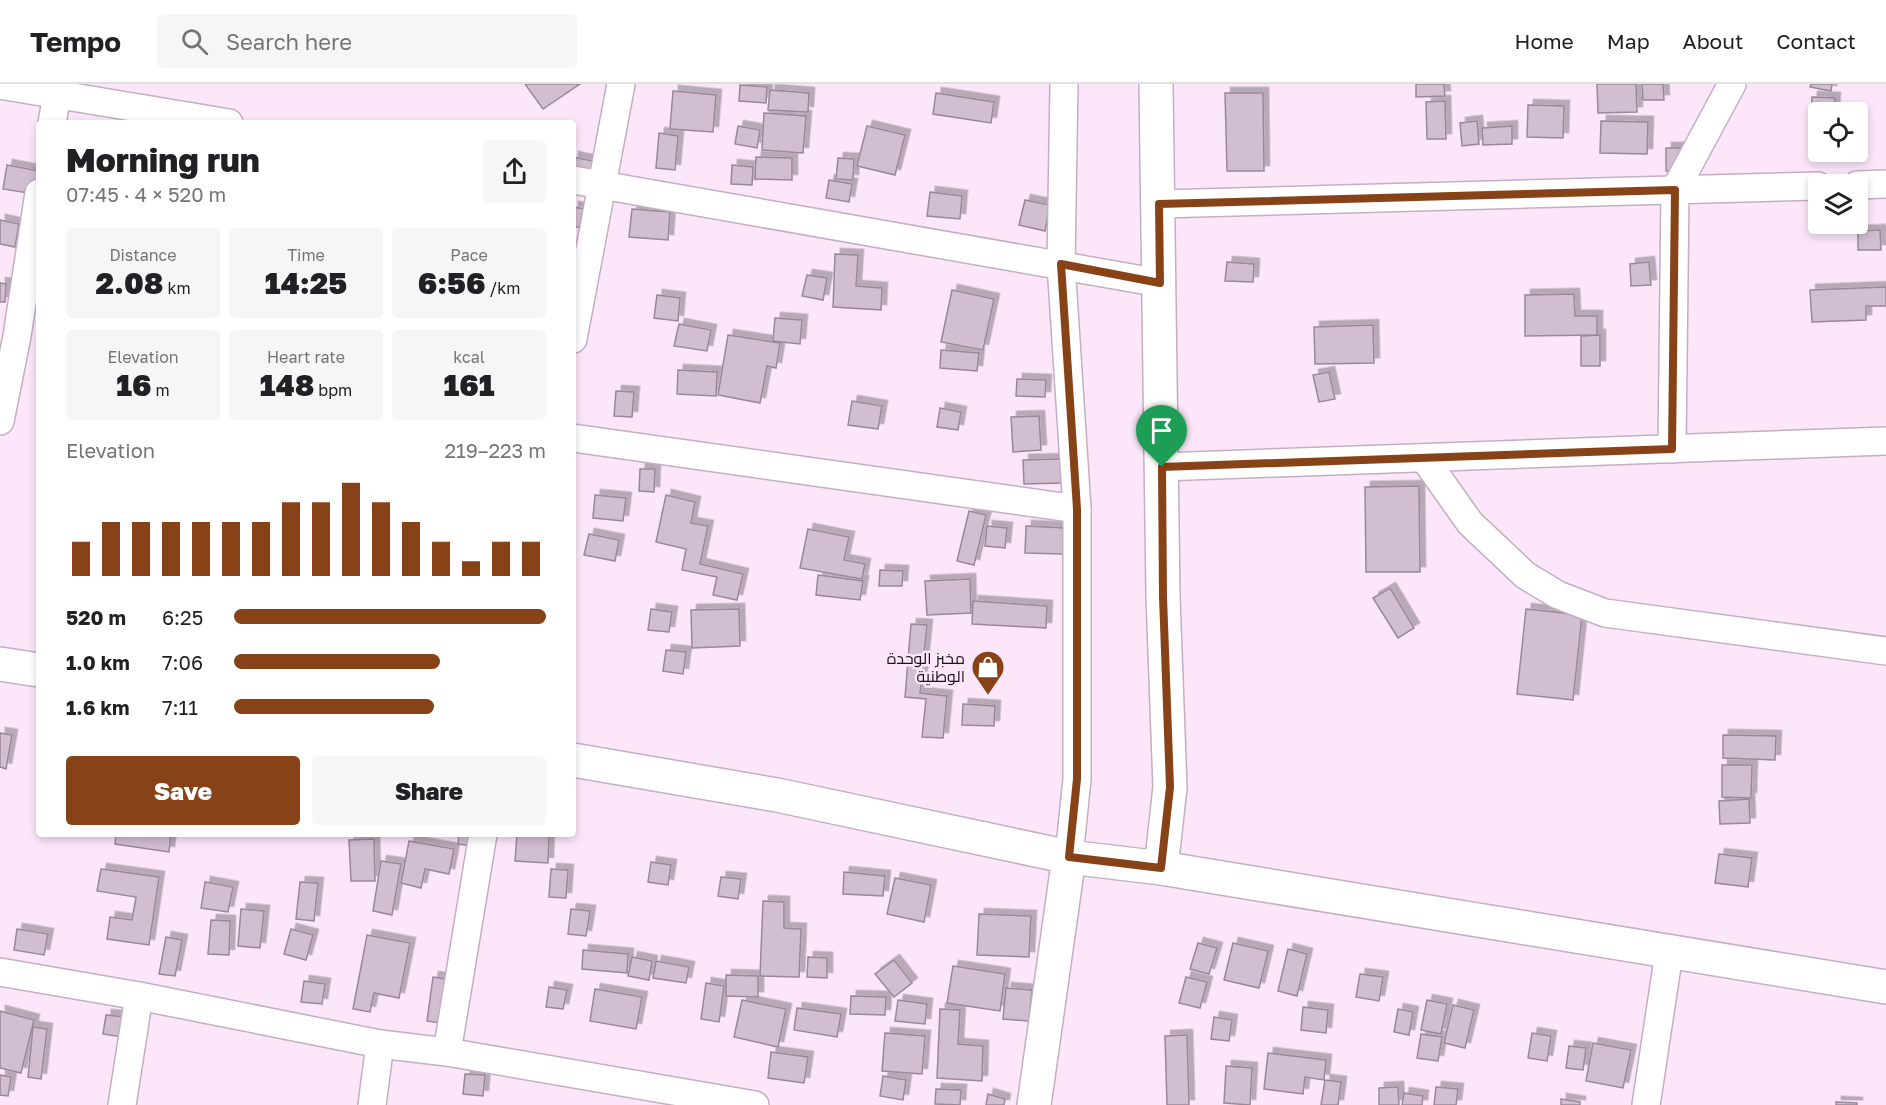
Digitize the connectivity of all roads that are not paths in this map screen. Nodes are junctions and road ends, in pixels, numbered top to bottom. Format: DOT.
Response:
graph roads {
  1 [pos="621,84"];
  2 [pos="1064,84"];
  3 [pos="1156,84"];
  4 [pos="1732,84"];
  5 [pos="0,85"];
  6 [pos="58,89"];
  7 [pos="53,120"];
  8 [pos="214,120"];
  9 [pos="576,181"];
  10 [pos="1886,184"];
  11 [pos="602,185"];
  12 [pos="1868,185"];
  13 [pos="1808,186"];
  14 [pos="1675,190"];
  15 [pos="1159,204"];
  16 [pos="36,215"];
  17 [pos="1061,264"];
  18 [pos="1160,283"];
  19 [pos="576,323"];
  20 [pos="19,337"];
  21 [pos="0,421"];
  22 [pos="576,438"];
  23 [pos="1886,441"];
  24 [pos="1672,449"];
  25 [pos="1424,458"];
  26 [pos="1162,467"];
  27 [pos="1077,509"];
  28 [pos="1886,651"];
  29 [pos="0,664"];
  30 [pos="36,670"];
  31 [pos="576,761"];
  32 [pos="483,837"];
  33 [pos="1069,857"];
  34 [pos="1161,868"];
  35 [pos="1670,952"];
  36 [pos="0,972"];
  37 [pos="1886,987"];
  38 [pos="139,996"];
  39 [pos="380,1044"];
  40 [pos="447,1052"];
  41 [pos="122,1105"];
  42 [pos="372,1105"];
  43 [pos="755,1105"];
  44 [pos="1034,1105"];
  45 [pos="1646,1105"];
  1 -- 11 [label="street"];
  2 -- 17 [label="street"];
  3 -- 15 [label="street"];
  4 -- 14 [label="street"];
  5 -- 6 [label="street"];
  6 -- 7 [label="street"];
  6 -- 8 [label="street"];
  9 -- 11 [label="street"];
  10 -- 12 [label="street"];
  11 -- 17 [label="street"];
  11 -- 19 [label="street"];
  13 -- 14 [label="street"];
  14 -- 15 [label="street"];
  14 -- 24 [label="street"];
  15 -- 18 [label="street"];
  16 -- 20 [label="street"];
  17 -- 18 [label="street"];
  17 -- 27 [label="street"];
  18 -- 26 [label="street"];
  20 -- 21 [label="street"];
  22 -- 27 [label="street"];
  23 -- 24 [label="street"];
  24 -- 25 [label="street"];
  25 -- 26 [label="street"];
  25 -- 28 [label="street"];
  26 -- 34 [label="street"];
  27 -- 33 [label="street"];
  29 -- 30 [label="street"];
  31 -- 33 [label="street"];
  32 -- 40 [label="street"];
  33 -- 34 [label="street"];
  33 -- 44 [label="street"];
  34 -- 35 [label="street"];
  35 -- 37 [label="street"];
  35 -- 45 [label="street"];
  36 -- 38 [label="street"];
  38 -- 39 [label="street"];
  38 -- 41 [label="street"];
  39 -- 40 [label="street"];
  39 -- 42 [label="street"];
  40 -- 43 [label="street"];
}
